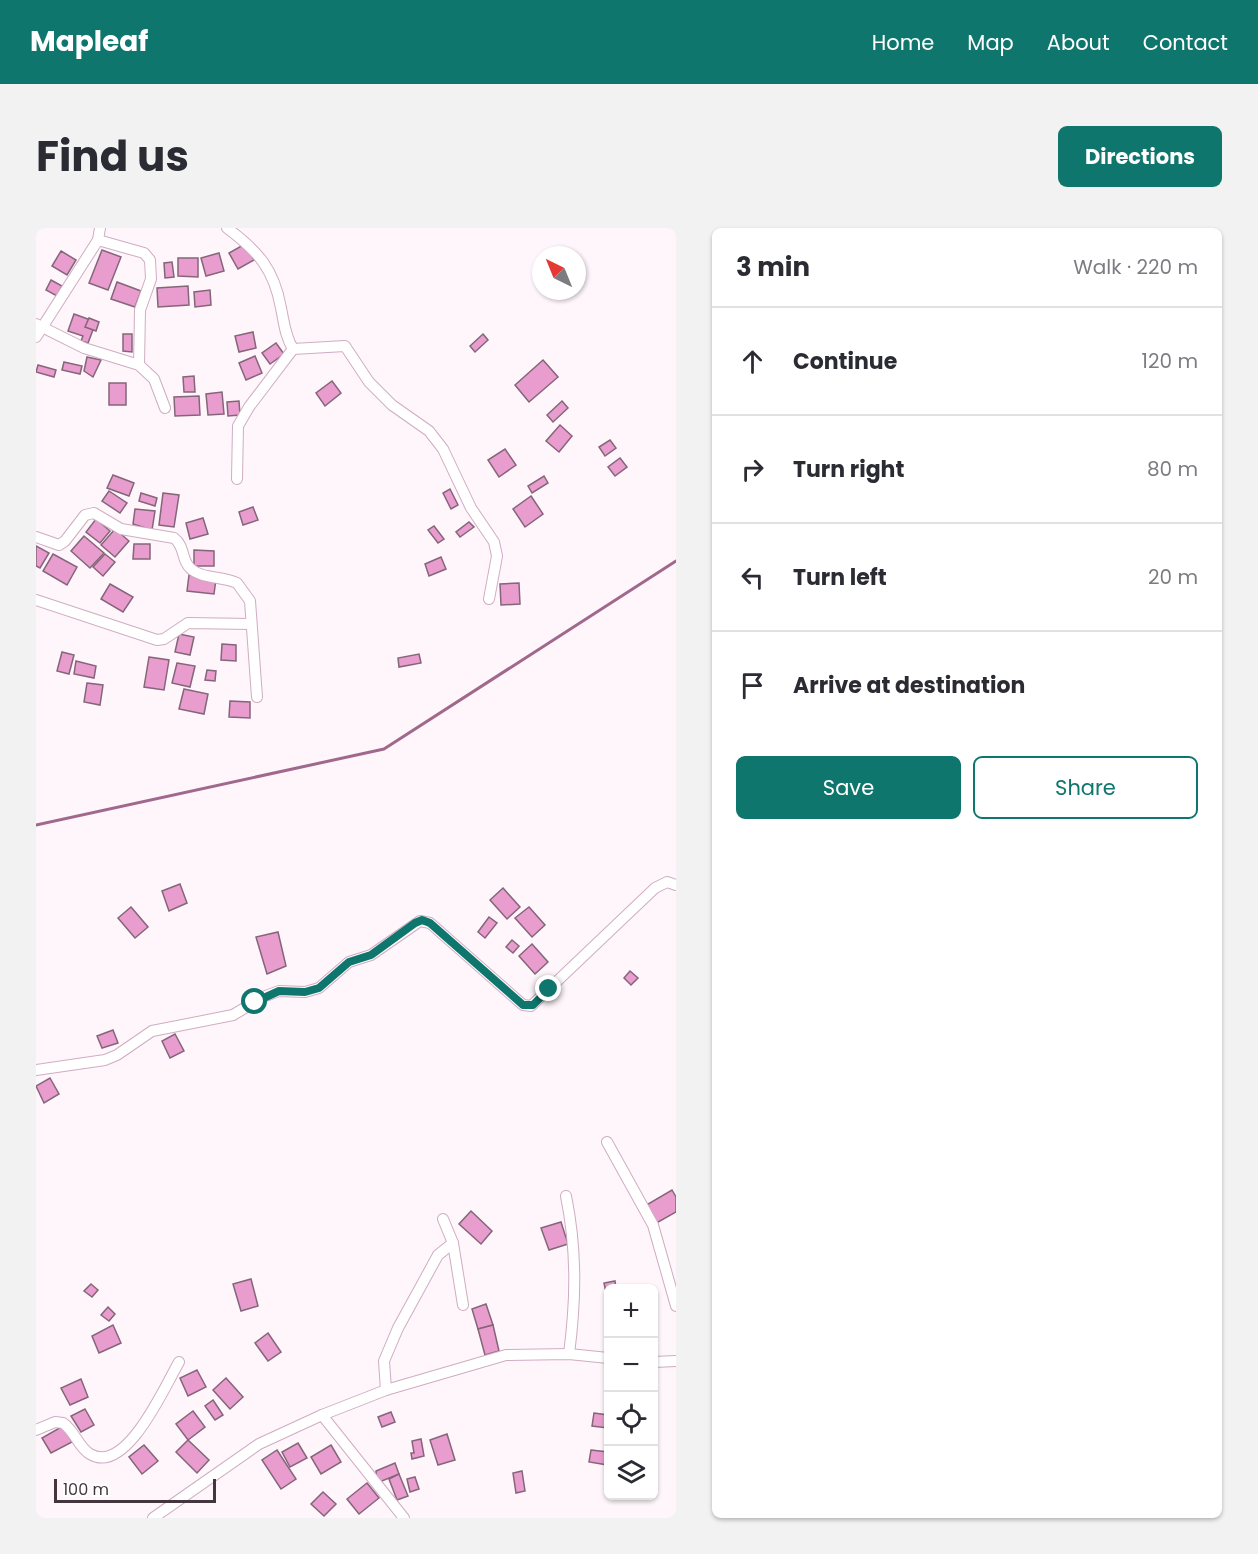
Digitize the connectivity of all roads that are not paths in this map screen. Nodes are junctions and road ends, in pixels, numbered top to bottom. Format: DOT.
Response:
graph roads {
  1 [pos="100,228"];
  2 [pos="227,228"];
  3 [pos="98,240"];
  4 [pos="38,326"];
  5 [pos="36,337"];
  6 [pos="292,349"];
  7 [pos="140,365"];
  8 [pos="165,408"];
  9 [pos="237,479"];
  10 [pos="36,537"];
  11 [pos="489,599"];
  12 [pos="36,600"];
  13 [pos="251,624"];
  14 [pos="257,698"];
  15 [pos="676,885"];
  16 [pos="36,1070"];
  17 [pos="607,1142"];
  18 [pos="566,1196"];
  19 [pos="443,1219"];
  20 [pos="453,1243"];
  21 [pos="463,1305"];
  22 [pos="676,1306"];
  23 [pos="569,1354"];
  24 [pos="604,1358"];
  25 [pos="676,1361"];
  26 [pos="179,1362"];
  27 [pos="658,1362"];
  28 [pos="386,1390"];
  29 [pos="322,1415"];
  30 [pos="36,1430"];
  31 [pos="153,1518"];
  32 [pos="404,1518"];
  1 -- 3 [label="street"];
  2 -- 6 [label="street"];
  3 -- 4 [label="street"];
  3 -- 7 [label="street"];
  4 -- 5 [label="street"];
  4 -- 7 [label="street"];
  6 -- 9 [label="street"];
  6 -- 11 [label="street"];
  7 -- 8 [label="street"];
  10 -- 13 [label="street"];
  12 -- 13 [label="street"];
  13 -- 14 [label="street"];
  15 -- 16 [label="street"];
  17 -- 22 [label="street"];
  18 -- 23 [label="street"];
  19 -- 20 [label="street"];
  20 -- 21 [label="street"];
  20 -- 28 [label="street"];
  23 -- 24 [label="street"];
  23 -- 28 [label="street"];
  25 -- 27 [label="street"];
  26 -- 30 [label="street"];
  28 -- 29 [label="street"];
  29 -- 31 [label="street"];
  29 -- 32 [label="street"];
}
